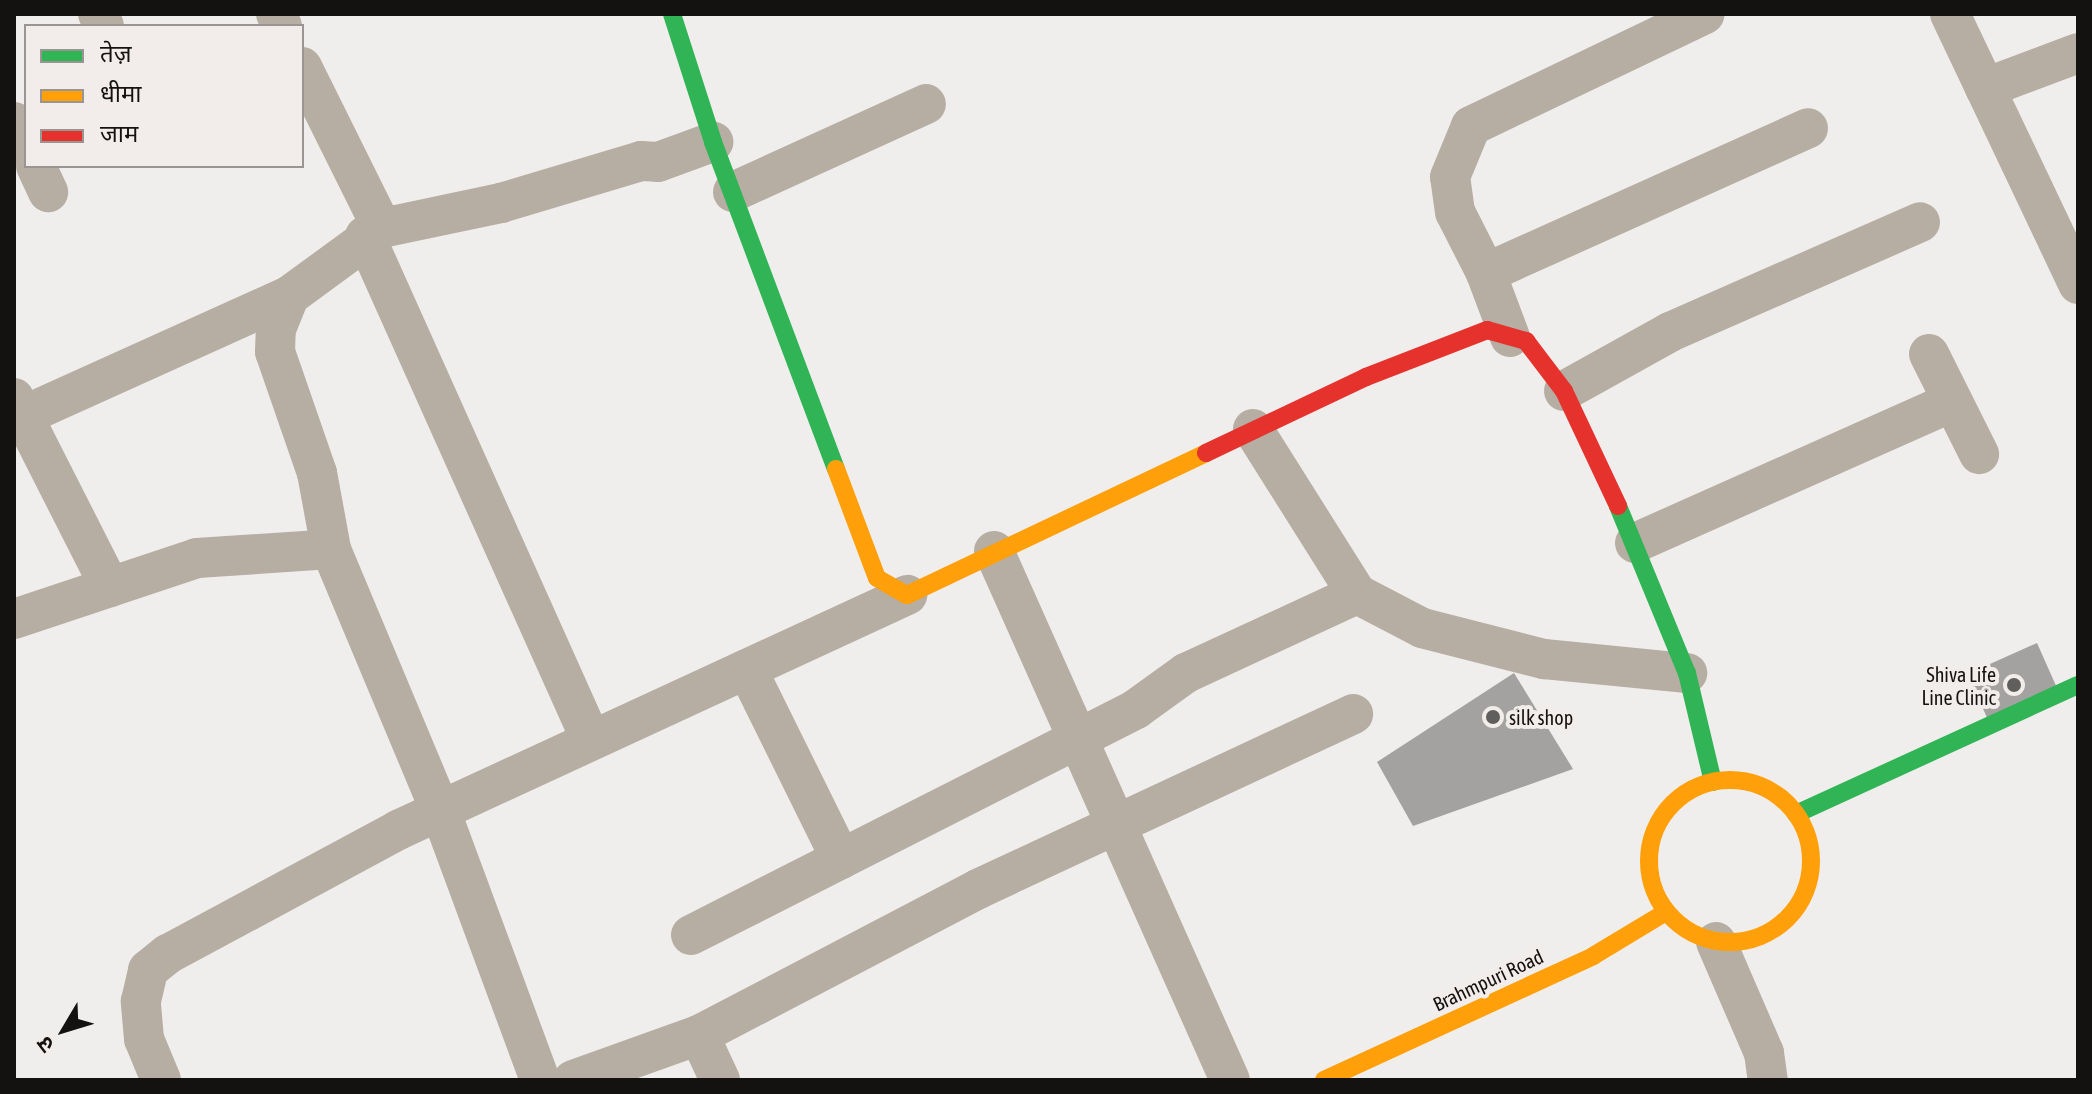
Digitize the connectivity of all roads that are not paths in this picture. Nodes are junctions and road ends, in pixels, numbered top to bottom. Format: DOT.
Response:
graph roads {
  1 [pos="672,14"];
  2 [pos="1705,14"];
  3 [pos="1950,14"];
  4 [pos="2078,53"];
  5 [pos="304,72"];
  6 [pos="1985,88"];
  7 [pos="926,104"];
  8 [pos="14,122"];
  9 [pos="1808,128"];
  10 [pos="24,142"];
  11 [pos="713,142"];
  12 [pos="733,192"];
  13 [pos="1920,222"];
  14 [pos="373,232"];
  15 [pos="1486,273"];
  16 [pos="2078,284"];
  17 [pos="289,296"];
  18 [pos="1510,337"];
  19 [pos="1929,354"];
  20 [pos="1564,391"];
  21 [pos="1952,402"];
  22 [pos="17,411"];
  23 [pos="1253,429"];
  24 [pos="1979,454"];
  25 [pos="1635,543"];
  26 [pos="331,549"];
  27 [pos="994,551"];
  28 [pos="110,587"];
  29 [pos="1357,594"];
  30 [pos="907,595"];
  31 [pos="14,619"];
  32 [pos="747,669"];
  33 [pos="1687,673"];
  34 [pos="2078,685"];
  35 [pos="1353,714"];
  36 [pos="1074,739"];
  37 [pos="591,740"];
  38 [pos="1713,782"];
  39 [pos="440,810"];
  40 [pos="1796,814"];
  41 [pos="1117,821"];
  42 [pos="841,859"];
  43 [pos="1666,912"];
  44 [pos="691,935"];
  45 [pos="1716,942"];
  46 [pos="699,1035"];
  47 [pos="147,1073"];
  48 [pos="540,1080"];
  49 [pos="573,1080"];
  50 [pos="720,1080"];
  51 [pos="1230,1080"];
  52 [pos="1324,1080"];
  53 [pos="1768,1080"];
  1 -- 11 [label="street"];
  2 -- 15 [label="street"];
  3 -- 6 [label="street"];
  4 -- 6 [label="street"];
  5 -- 14 [label="street"];
  6 -- 16 [label="street"];
  7 -- 12 [label="street"];
  8 -- 10 [label="street"];
  9 -- 15 [label="street"];
  11 -- 12 [label="street"];
  11 -- 14 [label="street"];
  12 -- 30 [label="street"];
  13 -- 20 [label="street"];
  14 -- 17 [label="street"];
  14 -- 37 [label="street"];
  15 -- 18 [label="street"];
  17 -- 22 [label="street"];
  17 -- 26 [label="street"];
  18 -- 20 [label="street"];
  18 -- 23 [label="street"];
  19 -- 21 [label="street"];
  20 -- 25 [label="street"];
  21 -- 24 [label="street"];
  21 -- 25 [label="street"];
  22 -- 28 [label="street"];
  23 -- 27 [label="street"];
  23 -- 29 [label="street"];
  25 -- 33 [label="street"];
  26 -- 28 [label="street"];
  26 -- 39 [label="street"];
  27 -- 30 [label="street"];
  27 -- 36 [label="street"];
  28 -- 31 [label="street"];
  29 -- 33 [label="street"];
  29 -- 36 [label="street"];
  30 -- 32 [label="street"];
  32 -- 37 [label="street"];
  32 -- 42 [label="street"];
  33 -- 38 [label="street"];
  34 -- 40 [label="street"];
  35 -- 41 [label="street"];
  36 -- 41 [label="street"];
  36 -- 42 [label="street"];
  37 -- 39 [label="street"];
  38 -- 40 [label="street"];
  38 -- 43 [label="street"];
  39 -- 47 [label="street"];
  39 -- 48 [label="street"];
  40 -- 45 [label="street"];
  41 -- 46 [label="street"];
  41 -- 51 [label="street"];
  42 -- 44 [label="street"];
  43 -- 45 [label="street"];
  43 -- 52 [label="street, Brahmpuri Road"];
  45 -- 53 [label="street"];
  46 -- 49 [label="street"];
  46 -- 50 [label="street"];
}
